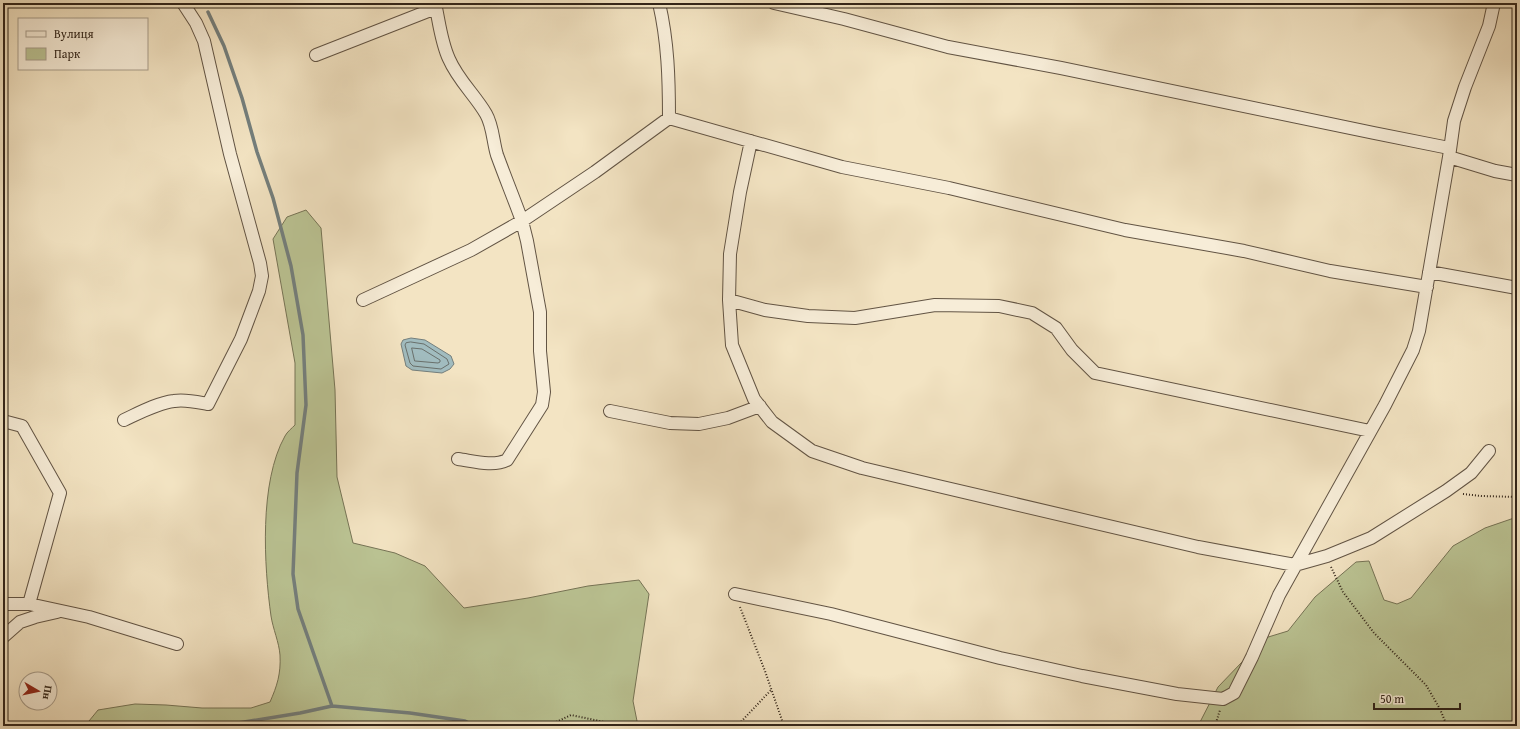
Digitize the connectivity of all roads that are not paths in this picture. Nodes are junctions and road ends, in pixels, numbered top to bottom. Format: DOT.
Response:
graph roads {
  1 [pos="183,3"];
  2 [pos="659,3"];
  3 [pos="774,3"];
  4 [pos="1494,3"];
  5 [pos="436,6"];
  6 [pos="316,55"];
  7 [pos="669,118"];
  8 [pos="751,141"];
  9 [pos="1449,152"];
  10 [pos="1517,175"];
  11 [pos="522,221"];
  12 [pos="1429,272"];
  13 [pos="1426,287"];
  14 [pos="1517,288"];
  15 [pos="362,300"];
  16 [pos="729,300"];
  17 [pos="760,406"];
  18 [pos="610,411"];
  19 [pos="124,420"];
  20 [pos="3,421"];
  21 [pos="1370,431"];
  22 [pos="1489,451"];
  23 [pos="458,459"];
  24 [pos="1295,565"];
  25 [pos="735,594"];
  26 [pos="3,604"];
  27 [pos="28,604"];
  28 [pos="60,611"];
  29 [pos="3,637"];
  30 [pos="177,644"];
  1 -- 19 [label="street"];
  2 -- 7 [label="street"];
  3 -- 9 [label="street"];
  4 -- 9 [label="street"];
  5 -- 6 [label="street"];
  5 -- 11 [label="street"];
  7 -- 8 [label="street"];
  7 -- 11 [label="street"];
  8 -- 13 [label="street"];
  8 -- 16 [label="street"];
  9 -- 10 [label="street"];
  9 -- 12 [label="street"];
  11 -- 15 [label="street"];
  11 -- 23 [label="street"];
  12 -- 13 [label="street"];
  12 -- 14 [label="street"];
  13 -- 21 [label="street"];
  16 -- 17 [label="street"];
  16 -- 21 [label="street"];
  17 -- 18 [label="street"];
  17 -- 24 [label="street"];
  20 -- 27 [label="street"];
  21 -- 24 [label="street"];
  22 -- 24 [label="street"];
  24 -- 25 [label="street"];
  26 -- 27 [label="street"];
  27 -- 28 [label="street"];
  28 -- 29 [label="street"];
  28 -- 30 [label="street"];
}
